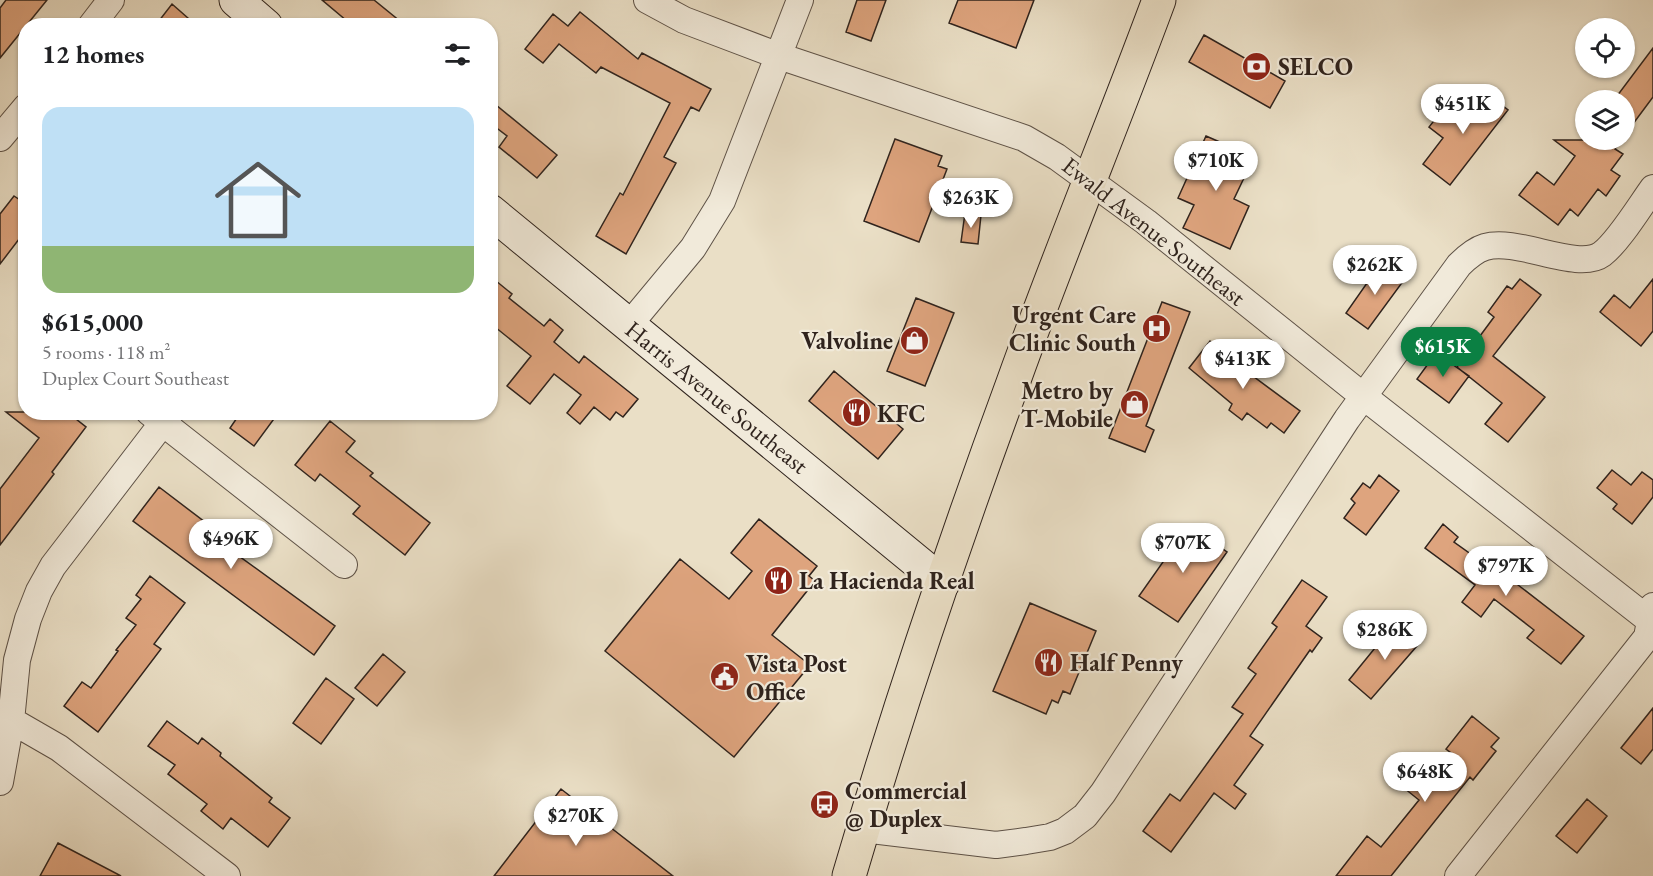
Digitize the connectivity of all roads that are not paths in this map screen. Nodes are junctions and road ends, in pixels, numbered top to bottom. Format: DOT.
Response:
graph roads {
  1 [pos="111,0"];
  2 [pos="236,0"];
  3 [pos="647,0"];
  4 [pos="800,0"];
  5 [pos="1159,0"];
  6 [pos="97,18"];
  7 [pos="257,18"];
  8 [pos="779,56"];
  9 [pos="18,117"];
  10 [pos="0,138"];
  11 [pos="1091,180"];
  12 [pos="1653,188"];
  13 [pos="498,218"];
  14 [pos="630,325"];
  15 [pos="1363,396"];
  16 [pos="158,420"];
  17 [pos="166,420"];
  18 [pos="344,565"];
  19 [pos="943,583"];
  20 [pos="1652,616"];
  21 [pos="5,718"];
  22 [pos="0,782"];
  23 [pos="863,829"];
  24 [pos="227,876"];
  25 [pos="849,876"];
  26 [pos="1458,876"];
  1 -- 6 [label="street"];
  2 -- 7 [label="street"];
  3 -- 8 [label="street, Ewald Avenue Southeast"];
  4 -- 8 [label="street"];
  5 -- 11 [label="main road"];
  8 -- 11 [label="street, Ewald Avenue Southeast"];
  8 -- 14 [label="street"];
  9 -- 10 [label="street"];
  11 -- 15 [label="street, Ewald Avenue Southeast"];
  11 -- 19 [label="main road"];
  12 -- 15 [label="street"];
  13 -- 14 [label="street, Harris Avenue Southeast"];
  14 -- 19 [label="street, Harris Avenue Southeast"];
  15 -- 20 [label="street, Ewald Avenue Southeast"];
  15 -- 23 [label="street"];
  16 -- 21 [label="street"];
  17 -- 18 [label="street"];
  19 -- 23 [label="main road"];
  20 -- 26 [label="street"];
  21 -- 22 [label="street"];
  21 -- 24 [label="street"];
  23 -- 25 [label="main road"];
}
